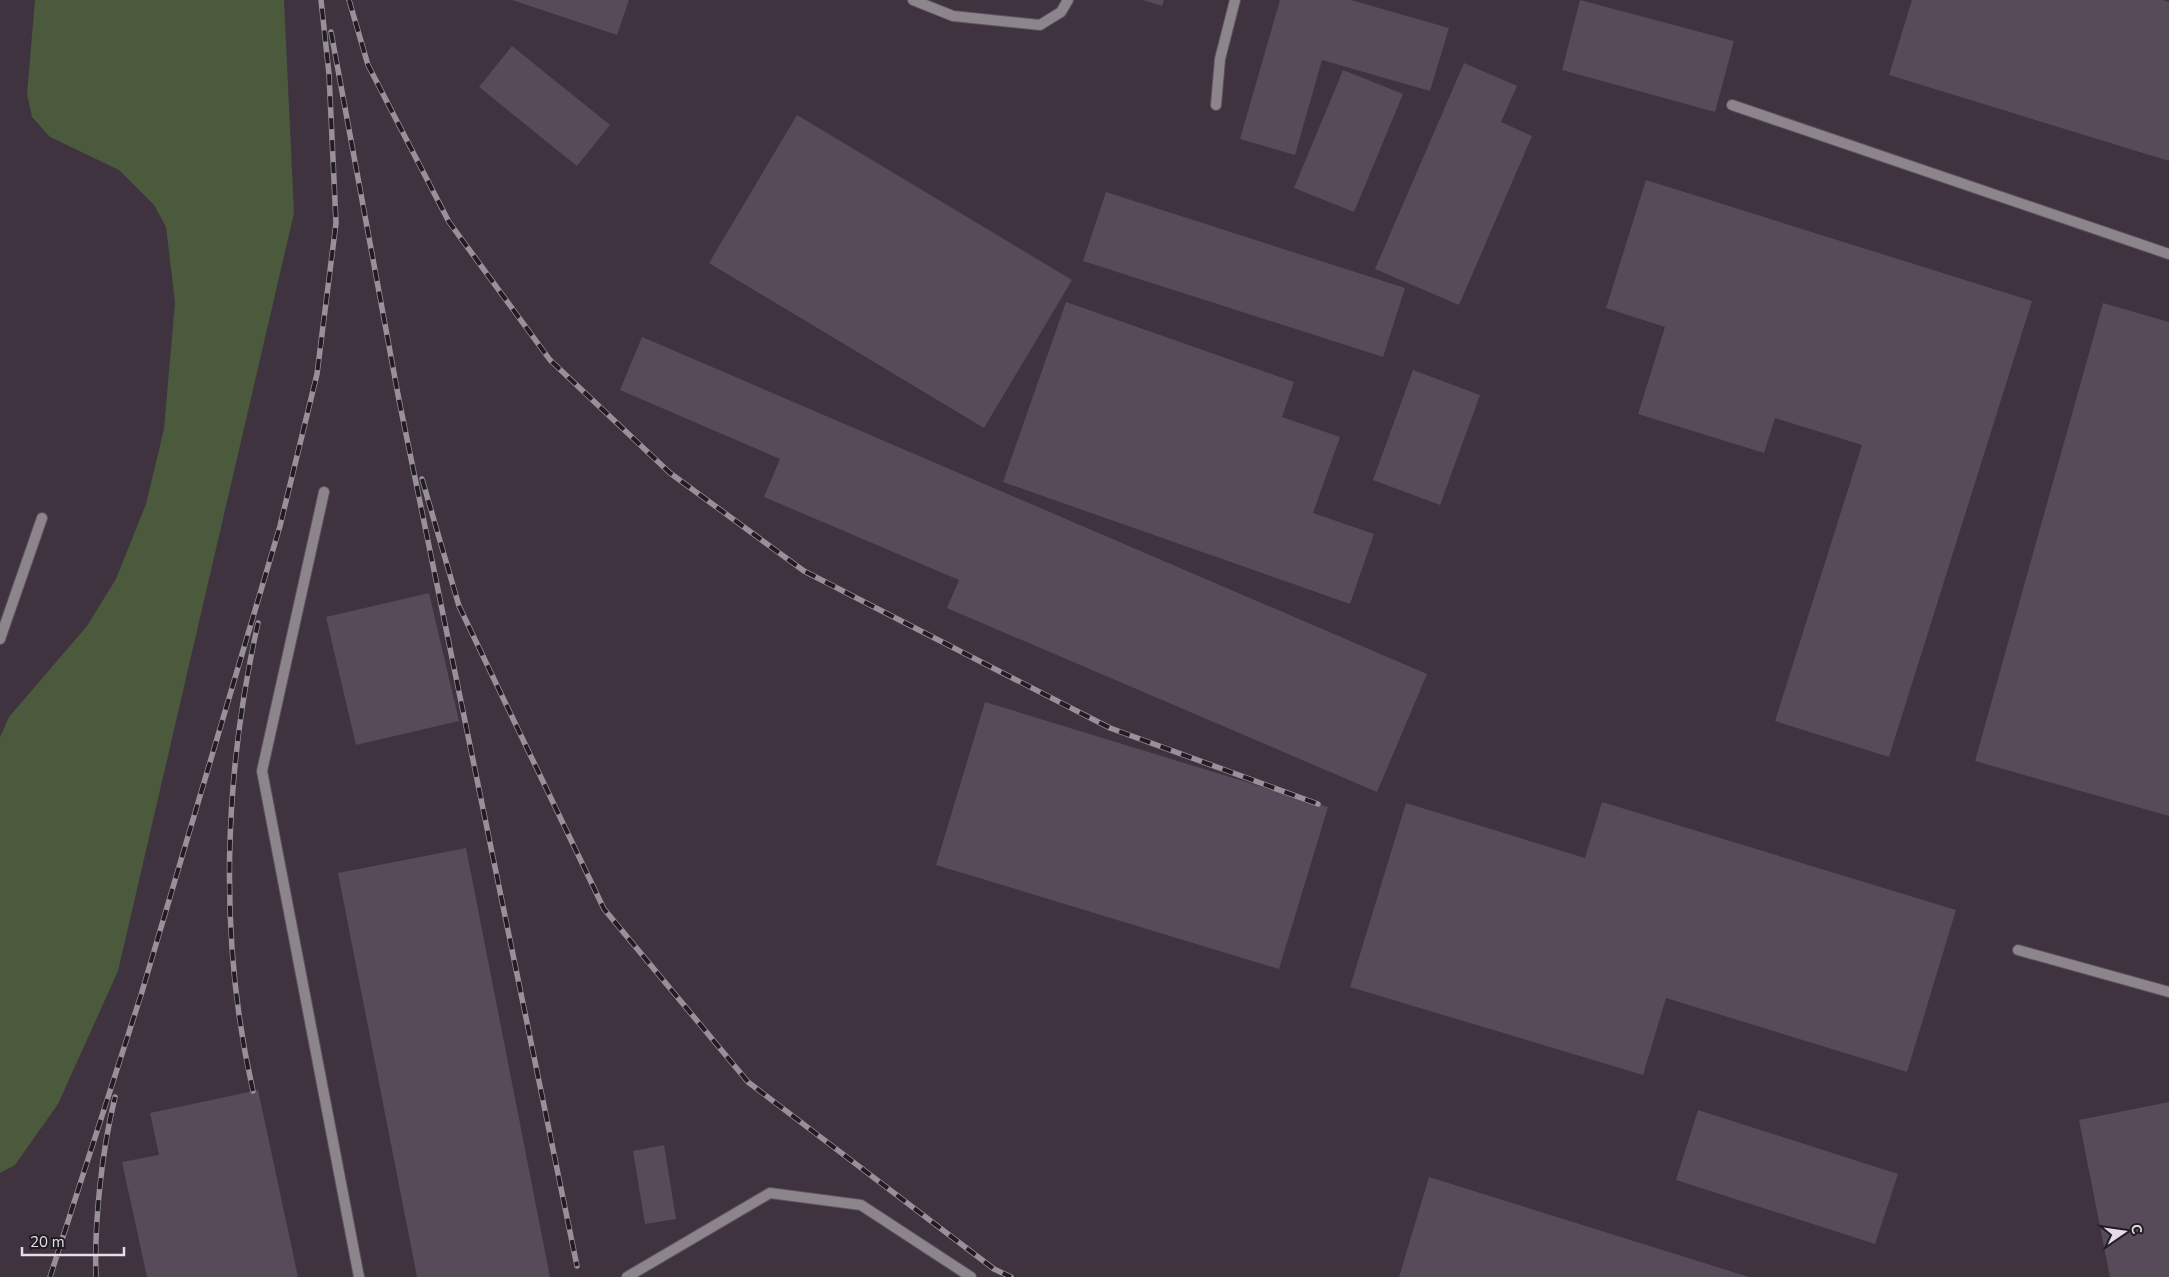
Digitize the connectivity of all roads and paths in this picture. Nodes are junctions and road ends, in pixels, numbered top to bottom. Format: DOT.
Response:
graph roads {
  1 [pos="913,0"];
  2 [pos="1068,0"];
  3 [pos="1235,0"];
  4 [pos="1216,105"];
  5 [pos="1732,105"];
  6 [pos="2169,254"];
  7 [pos="324,492"];
  8 [pos="42,518"];
  9 [pos="0,639"];
  10 [pos="2018,950"];
  11 [pos="2169,992"];
  12 [pos="359,1277"];
  13 [pos="627,1277"];
  14 [pos="970,1277"];
  1 -- 2 [label="lane"];
  3 -- 4 [label="lane"];
  5 -- 6 [label="lane"];
  7 -- 12 [label="lane"];
  8 -- 9 [label="lane"];
  10 -- 11 [label="lane"];
  13 -- 14 [label="lane"];
}
